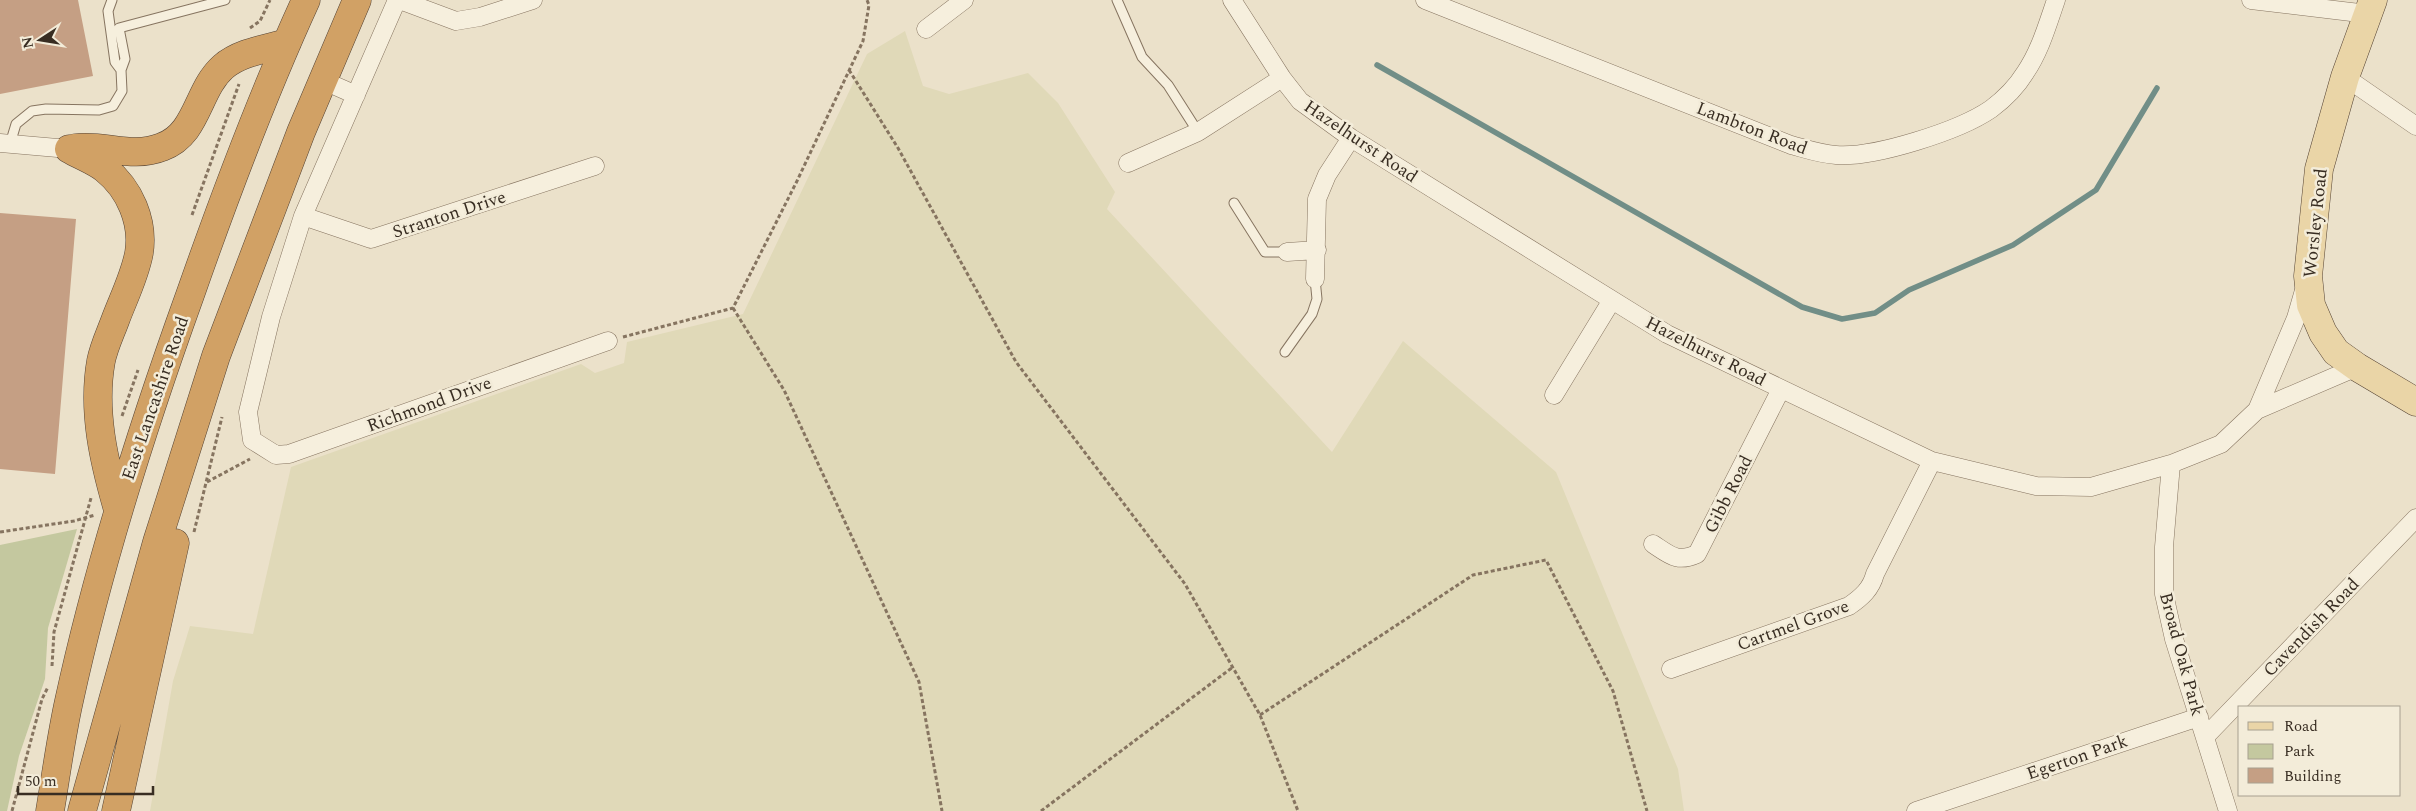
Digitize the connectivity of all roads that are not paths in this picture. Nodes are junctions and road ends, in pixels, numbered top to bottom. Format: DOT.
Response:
graph roads {
  1 [pos="112,0"];
  2 [pos="225,0"];
  3 [pos="306,0"];
  4 [pos="357,0"];
  5 [pos="399,0"];
  6 [pos="532,0"];
  7 [pos="964,0"];
  8 [pos="1117,0"];
  9 [pos="1232,0"];
  10 [pos="1425,0"];
  11 [pos="2056,0"];
  12 [pos="2251,0"];
  13 [pos="2370,7"];
  14 [pos="926,29"];
  15 [pos="287,43"];
  16 [pos="121,70"];
  17 [pos="2345,76"];
  18 [pos="1282,78"];
  19 [pos="322,80"];
  20 [pos="356,94"];
  21 [pos="2416,126"];
  22 [pos="1198,132"];
  23 [pos="1351,138"];
  24 [pos="5,143"];
  25 [pos="69,149"];
  26 [pos="1128,163"];
  27 [pos="594,166"];
  28 [pos="1234,203"];
  29 [pos="303,216"];
  30 [pos="1317,250"];
  31 [pos="1287,252"];
  32 [pos="2308,276"];
  33 [pos="1315,279"];
  34 [pos="1612,300"];
  35 [pos="608,341"];
  36 [pos="1285,352"];
  37 [pos="216,356"];
  38 [pos="2357,367"];
  39 [pos="1781,389"];
  40 [pos="1554,395"];
  41 [pos="2416,402"];
  42 [pos="2256,410"];
  43 [pos="1932,461"];
  44 [pos="2171,464"];
  45 [pos="118,510"];
  46 [pos="2416,518"];
  47 [pos="1653,544"];
  48 [pos="1671,669"];
  49 [pos="68,703"];
  50 [pos="2198,717"];
  51 [pos="2205,737"];
  52 [pos="1958,805"];
  53 [pos="41,811"];
  54 [pos="50,811"];
  55 [pos="82,811"];
  56 [pos="116,811"];
  57 [pos="1916,811"];
  58 [pos="2228,811"];
  1 -- 16 [label="lane"];
  2 -- 16 [label="lane"];
  3 -- 15 [label="highway, East Lancashire Road"];
  4 -- 19 [label="highway"];
  5 -- 6 [label="street"];
  5 -- 20 [label="street"];
  7 -- 14 [label="street"];
  8 -- 22 [label="lane"];
  9 -- 18 [label="street, Hazelhurst Road"];
  10 -- 11 [label="street, Lambton Road"];
  12 -- 13 [label="street"];
  13 -- 17 [label="main road, Worsley Road"];
  15 -- 25 [label="highway"];
  15 -- 45 [label="highway, East Lancashire Road"];
  16 -- 24 [label="lane"];
  17 -- 21 [label="street"];
  17 -- 32 [label="main road, Worsley Road"];
  18 -- 22 [label="street"];
  18 -- 23 [label="street, Hazelhurst Road"];
  19 -- 20 [label="street"];
  19 -- 37 [label="highway"];
  20 -- 29 [label="street"];
  22 -- 26 [label="street"];
  23 -- 30 [label="street"];
  23 -- 34 [label="street, Hazelhurst Road"];
  24 -- 25 [label="street"];
  25 -- 45 [label="highway"];
  27 -- 29 [label="street, Stranton Drive"];
  28 -- 31 [label="lane"];
  29 -- 35 [label="street, Richmond Drive"];
  30 -- 31 [label="street"];
  30 -- 33 [label="street"];
  32 -- 38 [label="main road, Worsley Road"];
  32 -- 42 [label="street, Hazelhurst Road"];
  33 -- 36 [label="lane"];
  34 -- 39 [label="street, Hazelhurst Road"];
  34 -- 40 [label="street"];
  37 -- 55 [label="highway"];
  37 -- 56 [label="highway"];
  38 -- 41 [label="main road, Worsley Road"];
  38 -- 42 [label="street, Hazelhurst Road"];
  39 -- 43 [label="street, Hazelhurst Road"];
  39 -- 47 [label="street, Gibb Road"];
  42 -- 44 [label="street, Hazelhurst Road"];
  43 -- 44 [label="street, Hazelhurst Road"];
  43 -- 48 [label="street, Cartmel Grove"];
  44 -- 50 [label="street, Broad Oak Park"];
  45 -- 49 [label="highway, East Lancashire Road"];
  46 -- 51 [label="street, Cavendish Road"];
  49 -- 53 [label="highway"];
  49 -- 54 [label="highway, East Lancashire Road"];
  50 -- 51 [label="street, Broad Oak Park"];
  50 -- 52 [label="street, Egerton Park"];
  51 -- 58 [label="street, Broad Oak Park"];
  52 -- 57 [label="street, Egerton Park"];
}
